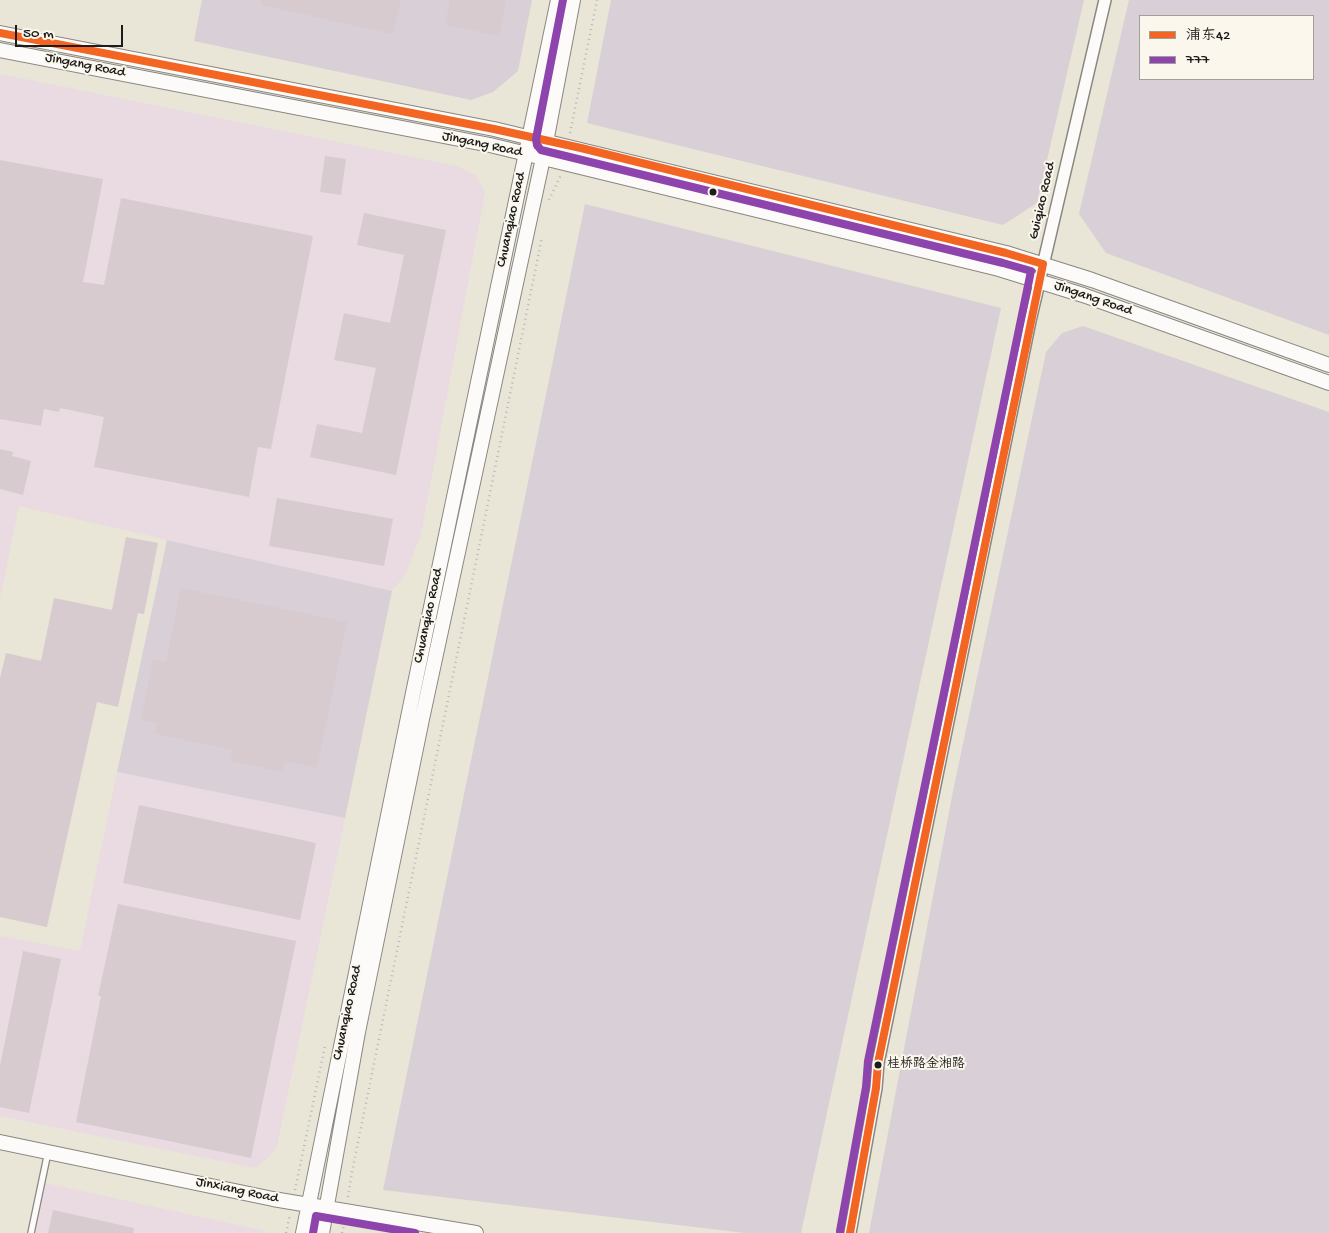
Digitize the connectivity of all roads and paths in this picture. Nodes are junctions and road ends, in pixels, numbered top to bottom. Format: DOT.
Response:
graph roads {
  1 [pos="558,0"];
  2 [pos="573,0"];
  3 [pos="597,0"];
  4 [pos="1105,0"];
  5 [pos="0,33"];
  6 [pos="0,50"];
  7 [pos="529,137"];
  8 [pos="546,141"];
  9 [pos="568,146"];
  10 [pos="525,154"];
  11 [pos="542,164"];
  12 [pos="563,169"];
  13 [pos="567,177"];
  14 [pos="549,203"];
  15 [pos="543,233"];
  16 [pos="1043,264"];
  17 [pos="1040,280"];
  18 [pos="1329,365"];
  19 [pos="1329,384"];
  20 [pos="0,1142"];
  21 [pos="48,1152"];
  22 [pos="308,1205"];
  23 [pos="327,1208"];
  24 [pos="346,1212"];
  25 [pos="31,1233"];
  26 [pos="302,1233"];
  27 [pos="322,1233"];
  28 [pos="342,1233"];
  29 [pos="476,1233"];
  30 [pos="850,1233"];
  1 -- 7 [label="street, Chuanqiao Road"];
  2 -- 8 [label="street, Chuanqiao Road"];
  3 -- 9 [label="path"];
  4 -- 16 [label="street, Guiqiao Road"];
  5 -- 7 [label="street, Jingang Road"];
  6 -- 10 [label="street, Jingang Road"];
  7 -- 8 [label="street, Jingang Road"];
  7 -- 10 [label="street, Chuanqiao Road"];
  8 -- 9 [label="street, Jingang Road"];
  8 -- 11 [label="street, Chuanqiao Road"];
  9 -- 16 [label="street, Jingang Road"];
  10 -- 11 [label="street, Jingang Road"];
  10 -- 22 [label="street, Chuanqiao Road"];
  11 -- 12 [label="street, Jingang Road"];
  11 -- 12 [label="path"];
  11 -- 23 [label="street, Chuanqiao Road"];
  12 -- 13 [label="path"];
  12 -- 14 [label="path"];
  12 -- 17 [label="street, Jingang Road"];
  15 -- 24 [label="path"];
  16 -- 17 [label="street, Guiqiao Road"];
  16 -- 18 [label="street, Jingang Road"];
  17 -- 19 [label="street, Jingang Road"];
  17 -- 30 [label="street, Guiqiao Road"];
  20 -- 21 [label="street, Jinxiang Road"];
  21 -- 22 [label="street, Jinxiang Road"];
  21 -- 25 [label="lane"];
  22 -- 23 [label="street, Jinxiang Road"];
  22 -- 26 [label="street, Chuanqiao Road"];
  23 -- 24 [label="street, Jinxiang Road"];
  23 -- 27 [label="street, Chuanqiao Road"];
  24 -- 28 [label="path"];
  24 -- 29 [label="street, Jinxiang Road"];
}
